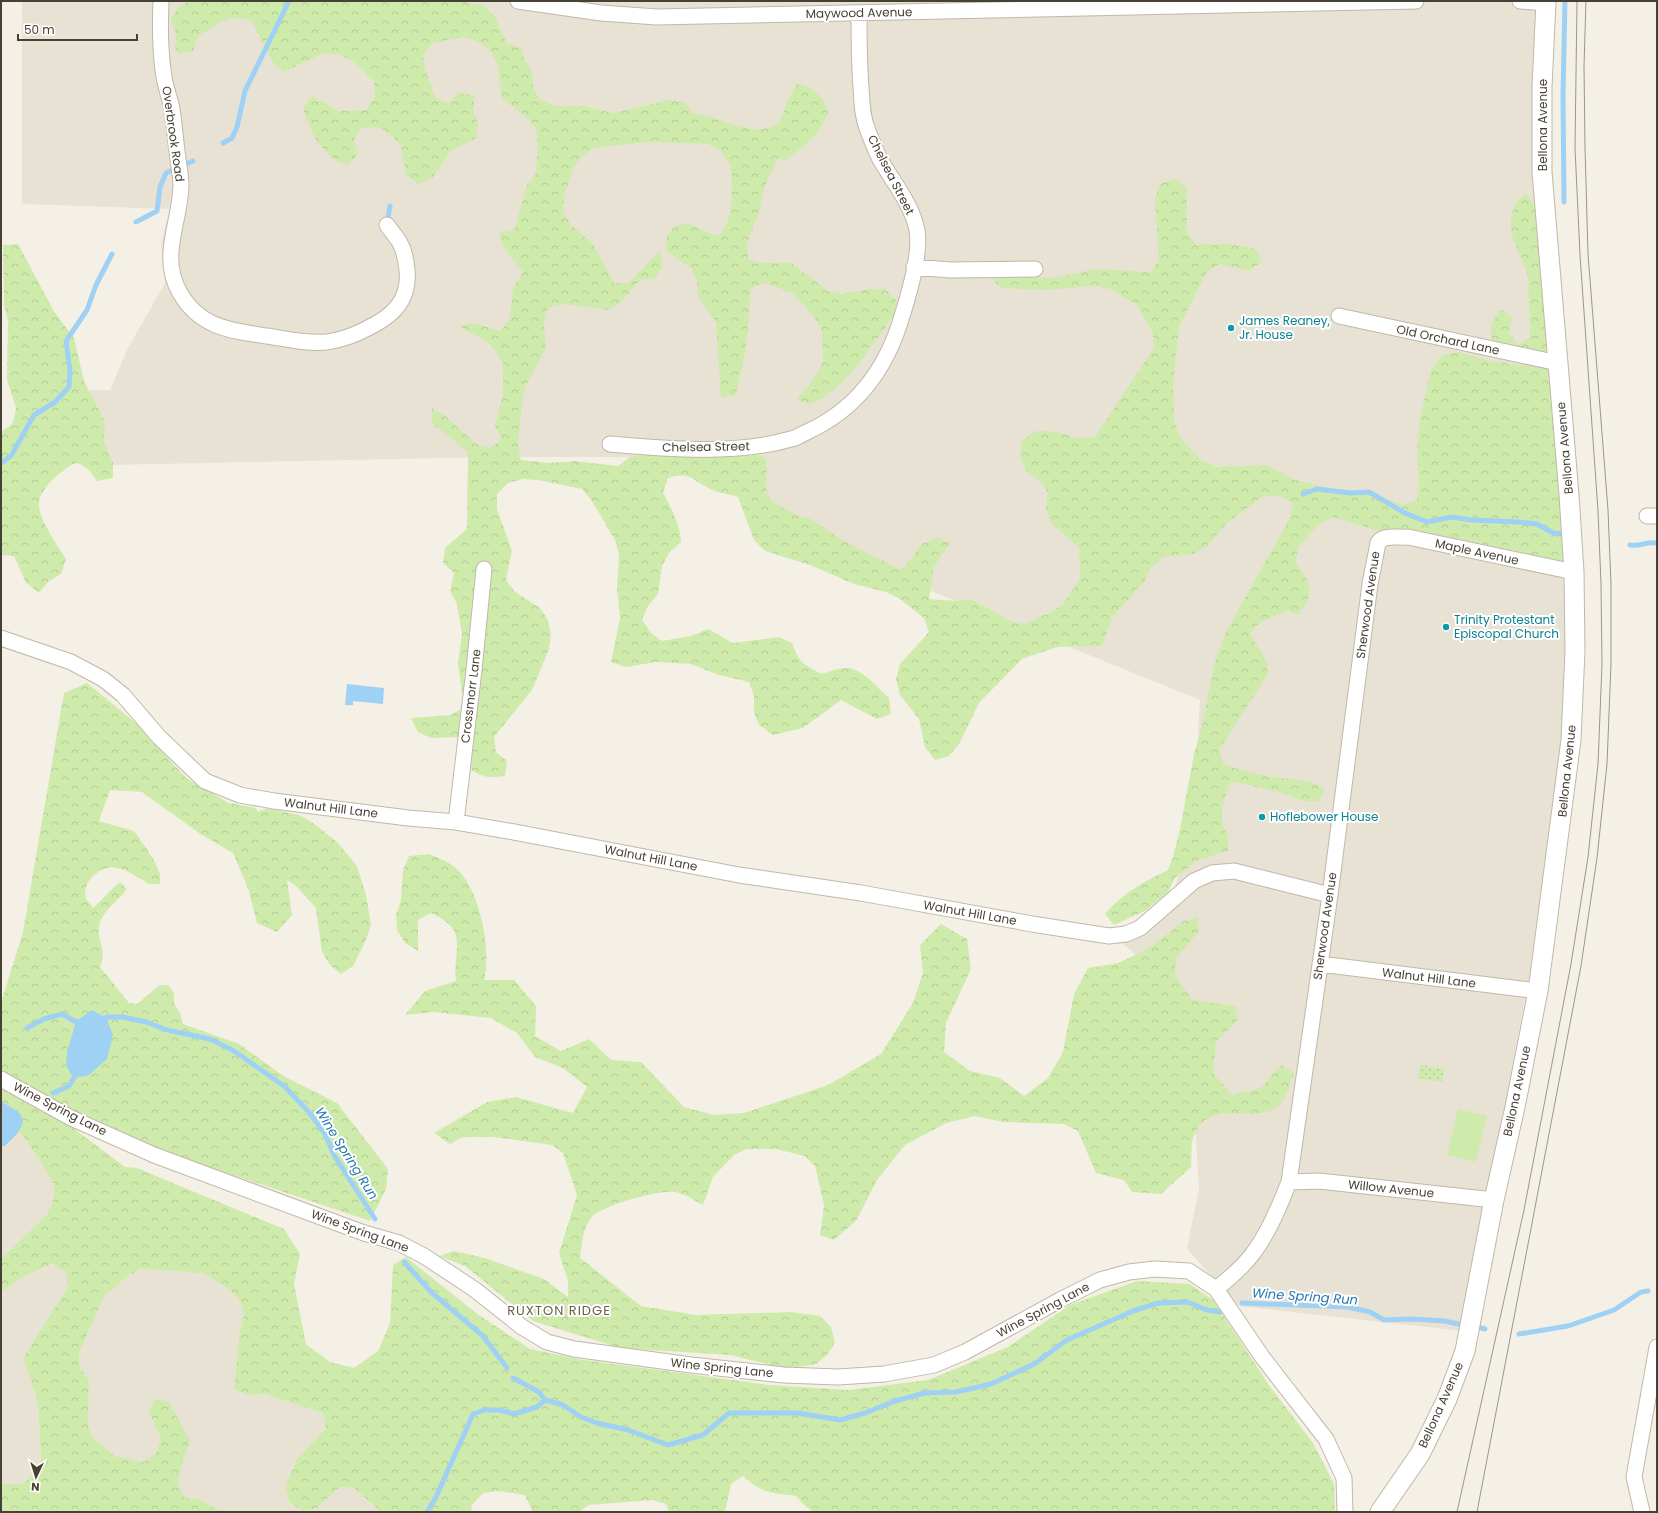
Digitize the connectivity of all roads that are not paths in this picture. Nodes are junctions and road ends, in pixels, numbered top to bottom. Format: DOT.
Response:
graph roads {
  1 [pos="161,1"];
  2 [pos="518,1"];
  3 [pos="1416,1"];
  4 [pos="1520,1"];
  5 [pos="1233,2"];
  6 [pos="1546,2"];
  7 [pos="842,7"];
  8 [pos="859,13"];
  9 [pos="387,225"];
  10 [pos="914,266"];
  11 [pos="1035,269"];
  12 [pos="1339,316"];
  13 [pos="1558,363"];
  14 [pos="610,444"];
  15 [pos="1379,540"];
  16 [pos="484,569"];
  17 [pos="1574,572"];
  18 [pos="1,638"];
  19 [pos="456,822"];
  20 [pos="1330,894"];
  21 [pos="1320,964"];
  22 [pos="1538,991"];
  23 [pos="1,1079"];
  24 [pos="1289,1182"];
  25 [pos="1494,1200"];
  26 [pos="1216,1288"];
  27 [pos="1657,1347"];
  28 [pos="1345,1512"];
  29 [pos="1380,1512"];
  30 [pos="1642,1512"];
  1 -- 9 [label="street, Overbrook Road"];
  2 -- 7 [label="street, Maywood Avenue"];
  3 -- 5 [label="street, Maywood Avenue"];
  4 -- 6 [label="street"];
  5 -- 8 [label="street, Maywood Avenue"];
  6 -- 13 [label="street, Bellona Avenue"];
  7 -- 8 [label="street, Maywood Avenue"];
  8 -- 10 [label="street, Chelsea Street"];
  10 -- 11 [label="street"];
  10 -- 14 [label="street, Chelsea Street"];
  12 -- 13 [label="street, Old Orchard Lane"];
  13 -- 17 [label="street, Bellona Avenue"];
  15 -- 17 [label="street, Maple Avenue"];
  15 -- 20 [label="street, Sherwood Avenue"];
  16 -- 19 [label="street, Crossmorr Lane"];
  17 -- 22 [label="street, Bellona Avenue"];
  18 -- 19 [label="street, Walnut Hill Lane"];
  19 -- 20 [label="street, Walnut Hill Lane"];
  20 -- 21 [label="street, Sherwood Avenue"];
  21 -- 22 [label="street, Walnut Hill Lane"];
  21 -- 24 [label="street, Sherwood Avenue"];
  22 -- 25 [label="street, Bellona Avenue"];
  23 -- 26 [label="street, Wine Spring Lane"];
  24 -- 25 [label="street, Willow Avenue"];
  24 -- 26 [label="street, Sherwood Avenue"];
  25 -- 29 [label="street, Bellona Avenue"];
  26 -- 28 [label="street, Wine Spring Lane"];
  27 -- 30 [label="street"];
}
